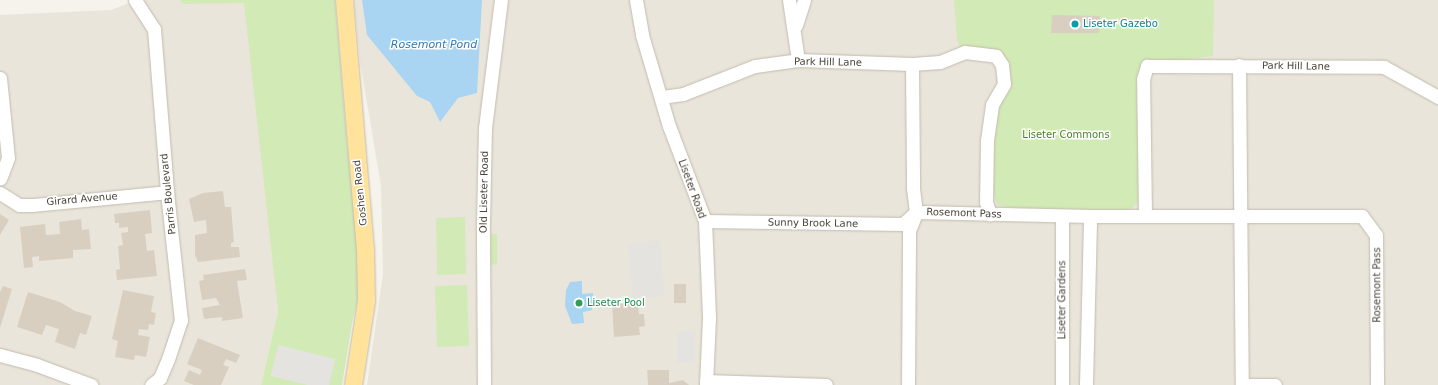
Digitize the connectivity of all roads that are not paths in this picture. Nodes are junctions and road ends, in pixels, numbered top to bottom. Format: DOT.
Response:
graph roads {
  1 [pos="135,0"];
  2 [pos="344,0"];
  3 [pos="501,0"];
  4 [pos="636,0"];
  5 [pos="790,0"];
  6 [pos="804,0"];
  7 [pos="795,27"];
  8 [pos="798,60"];
  9 [pos="912,64"];
  10 [pos="1239,66"];
  11 [pos="0,78"];
  12 [pos="1438,96"];
  13 [pos="662,97"];
  14 [pos="0,179"];
  15 [pos="167,192"];
  16 [pos="0,194"];
  17 [pos="916,212"];
  18 [pos="990,214"];
  19 [pos="1145,215"];
  20 [pos="1062,216"];
  21 [pos="1090,216"];
  22 [pos="1239,217"];
  23 [pos="705,222"];
  24 [pos="0,355"];
  25 [pos="706,383"];
  26 [pos="91,385"];
  27 [pos="151,385"];
  28 [pos="353,385"];
  29 [pos="484,385"];
  30 [pos="826,385"];
  31 [pos="908,385"];
  32 [pos="1062,385"];
  33 [pos="1086,385"];
  34 [pos="1242,385"];
  35 [pos="1276,385"];
  36 [pos="1377,385"];
  1 -- 15 [label="street, Parris Boulevard"];
  2 -- 28 [label="main road, Goshen Road"];
  3 -- 29 [label="street, Old Liseter Road"];
  4 -- 13 [label="street, Liseter Road"];
  5 -- 7 [label="street"];
  6 -- 7 [label="street"];
  7 -- 8 [label="street"];
  8 -- 9 [label="street, Park Hill Lane"];
  8 -- 13 [label="street, Park Hill Lane"];
  9 -- 17 [label="street"];
  9 -- 18 [label="street, Park Hill Lane"];
  10 -- 12 [label="street, Park Hill Lane"];
  10 -- 19 [label="street, Park Hill Lane"];
  10 -- 22 [label="street"];
  11 -- 14 [label="street"];
  13 -- 23 [label="street, Liseter Road"];
  15 -- 16 [label="street, Girard Avenue"];
  15 -- 27 [label="street, Parris Boulevard"];
  17 -- 18 [label="street, Rosemont Pass"];
  17 -- 23 [label="street, Sunny Brook Lane"];
  17 -- 31 [label="street, Rosemont Pass"];
  18 -- 20 [label="street, Rosemont Pass"];
  19 -- 21 [label="street, Rosemont Pass"];
  19 -- 22 [label="street, Rosemont Pass"];
  20 -- 21 [label="street, Rosemont Pass"];
  20 -- 32 [label="street, Liseter Gardens"];
  21 -- 33 [label="street"];
  22 -- 34 [label="street"];
  22 -- 36 [label="street, Rosemont Pass"];
  23 -- 25 [label="street, Liseter Road"];
  24 -- 26 [label="street"];
  25 -- 30 [label="street"];
  34 -- 35 [label="street"];
}
